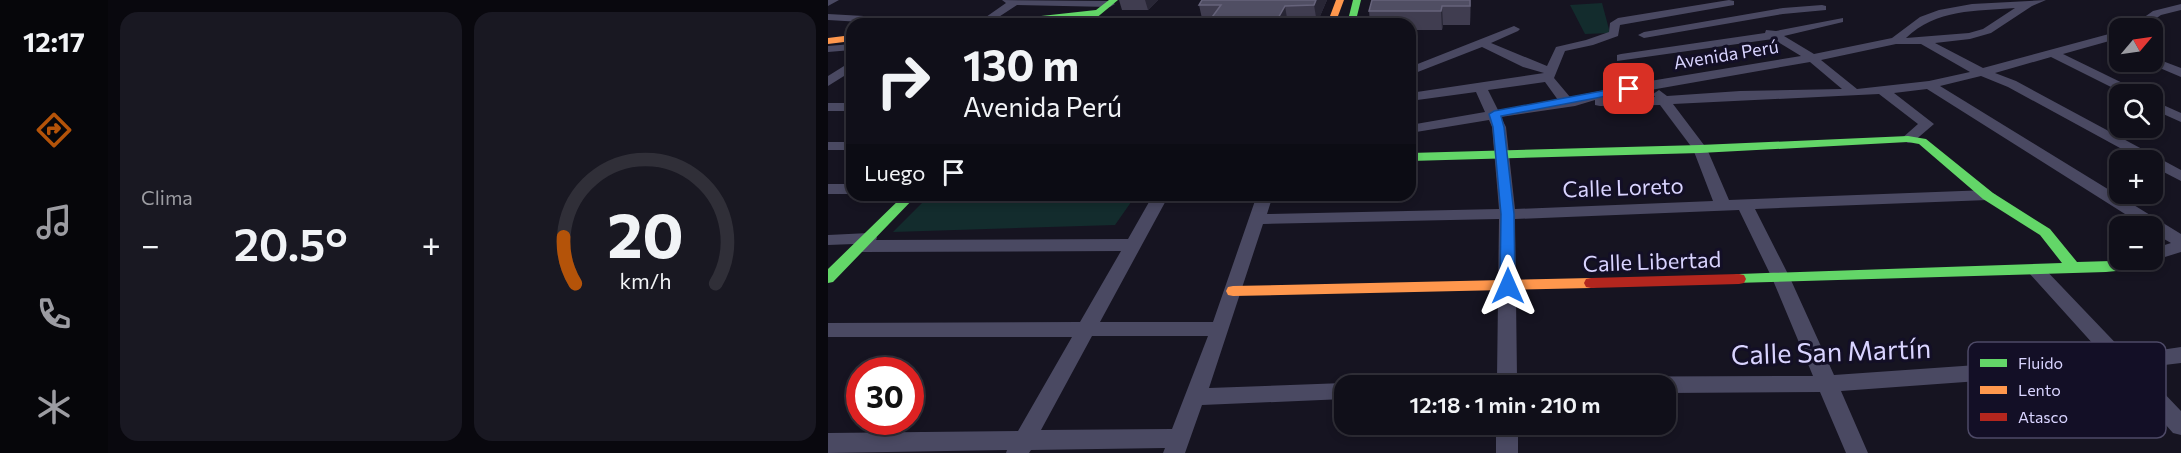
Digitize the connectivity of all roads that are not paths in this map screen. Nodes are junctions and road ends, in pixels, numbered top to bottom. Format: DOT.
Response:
graph roads {
  1 [pos="834,0"];
  2 [pos="1340,0"];
  3 [pos="1357,0"];
  4 [pos="1010,1"];
  5 [pos="1728,2"];
  6 [pos="2034,2"];
  7 [pos="828,3"];
  8 [pos="2181,7"];
  9 [pos="1822,8"];
  10 [pos="1098,9"];
  11 [pos="828,16"];
  12 [pos="859,18"];
  13 [pos="989,18"];
  14 [pos="1037,18"];
  15 [pos="1332,18"];
  16 [pos="1352,18"];
  17 [pos="1749,18"];
  18 [pos="2150,18"];
  19 [pos="1839,20"];
  20 [pos="1514,29"];
  21 [pos="1644,34"];
  22 [pos="1774,35"];
  23 [pos="2109,37"];
  24 [pos="846,38"];
  25 [pos="2103,38"];
  26 [pos="828,39"];
  27 [pos="1896,41"];
  28 [pos="1923,41"];
  29 [pos="2109,41"];
  30 [pos="1482,43"];
  31 [pos="846,48"];
  32 [pos="828,49"];
  33 [pos="2050,52"];
  34 [pos="1621,58"];
  35 [pos="1812,58"];
  36 [pos="2163,65"];
  37 [pos="846,69"];
  38 [pos="1416,69"];
  39 [pos="1984,72"];
  40 [pos="2181,73"];
  41 [pos="1549,75"];
  42 [pos="833,79"];
  43 [pos="2114,84"];
  44 [pos="1650,85"];
  45 [pos="1929,85"];
  46 [pos="1480,87"];
  47 [pos="1882,90"];
  48 [pos="1854,93"];
  49 [pos="1416,96"];
  50 [pos="1666,101"];
  51 [pos="1567,102"];
  52 [pos="828,107"];
  53 [pos="846,107"];
  54 [pos="2163,109"];
  55 [pos="1494,114"];
  56 [pos="2181,118"];
  57 [pos="1416,128"];
  58 [pos="1915,140"];
  59 [pos="828,146"];
  60 [pos="846,146"];
  61 [pos="1700,149"];
  62 [pos="1501,156"];
  63 [pos="1416,158"];
  64 [pos="2181,176"];
  65 [pos="828,189"];
  66 [pos="846,189"];
  67 [pos="1988,195"];
  68 [pos="905,201"];
  69 [pos="1158,201"];
  70 [pos="1264,201"];
  71 [pos="1723,206"];
  72 [pos="1745,206"];
  73 [pos="1507,214"];
  74 [pos="1259,219"];
  75 [pos="828,240"];
  76 [pos="865,242"];
  77 [pos="2181,244"];
  78 [pos="1132,245"];
  79 [pos="2163,251"];
  80 [pos="2073,267"];
  81 [pos="2035,269"];
  82 [pos="2109,269"];
  83 [pos="828,278"];
  84 [pos="1781,278"];
  85 [pos="1508,286"];
  86 [pos="1233,291"];
  87 [pos="1220,329"];
  88 [pos="828,330"];
  89 [pos="1088,330"];
  90 [pos="2103,342"];
  91 [pos="2181,355"];
  92 [pos="2166,357"];
  93 [pos="1968,374"];
  94 [pos="1507,375"];
  95 [pos="1676,384"];
  96 [pos="1827,384"];
  97 [pos="1334,391"];
  98 [pos="1195,397"];
  99 [pos="2166,410"];
  100 [pos="2181,426"];
  101 [pos="1507,435"];
  102 [pos="828,443"];
  103 [pos="1177,445"];
  104 [pos="1021,447"];
  105 [pos="1507,453"];
  106 [pos="1857,453"];
  1 -- 7 [label="street"];
  2 -- 15 [label="street"];
  3 -- 16 [label="street"];
  4 -- 10 [label="street"];
  4 -- 13 [label="street"];
  5 -- 17 [label="street"];
  5 -- 41 [label="street"];
  6 -- 27 [label="street"];
  6 -- 28 [label="street, Avenida Perú"];
  8 -- 18 [label="street"];
  9 -- 17 [label="street"];
  10 -- 14 [label="street"];
  11 -- 12 [label="street"];
  17 -- 21 [label="street"];
  17 -- 22 [label="street"];
  19 -- 22 [label="street"];
  20 -- 30 [label="street"];
  22 -- 34 [label="street"];
  22 -- 35 [label="street"];
  23 -- 25 [label="street"];
  24 -- 26 [label="street"];
  25 -- 29 [label="street"];
  25 -- 33 [label="street"];
  27 -- 28 [label="street, Avenida Perú"];
  27 -- 35 [label="street, Avenida Perú"];
  28 -- 39 [label="street"];
  30 -- 38 [label="street"];
  30 -- 41 [label="street"];
  31 -- 32 [label="street"];
  33 -- 39 [label="street"];
  33 -- 43 [label="street"];
  35 -- 44 [label="street, Avenida Perú"];
  35 -- 48 [label="street"];
  36 -- 40 [label="street"];
  37 -- 42 [label="street"];
  39 -- 45 [label="street"];
  39 -- 64 [label="street"];
  41 -- 46 [label="street"];
  41 -- 51 [label="street"];
  44 -- 50 [label="street"];
  44 -- 51 [label="street, Avenida Perú"];
  45 -- 47 [label="street"];
  45 -- 77 [label="street"];
  46 -- 49 [label="street"];
  46 -- 55 [label="street"];
  47 -- 48 [label="street"];
  47 -- 58 [label="street"];
  48 -- 50 [label="street"];
  50 -- 51 [label="street"];
  50 -- 61 [label="street"];
  51 -- 55 [label="street, Avenida Perú"];
  52 -- 53 [label="street"];
  54 -- 56 [label="street"];
  55 -- 57 [label="street, Avenida Perú"];
  55 -- 62 [label="street"];
  58 -- 61 [label="street"];
  58 -- 67 [label="street"];
  59 -- 60 [label="street"];
  61 -- 62 [label="street"];
  61 -- 71 [label="street"];
  62 -- 63 [label="street"];
  62 -- 73 [label="street"];
  65 -- 66 [label="street"];
  67 -- 72 [label="street, Calle Loreto"];
  67 -- 80 [label="street"];
  68 -- 76 [label="street"];
  69 -- 78 [label="street"];
  70 -- 74 [label="street"];
  71 -- 72 [label="street, Calle Loreto"];
  71 -- 73 [label="street, Calle Loreto"];
  72 -- 84 [label="street"];
  73 -- 74 [label="street, Calle Loreto"];
  73 -- 85 [label="street"];
  74 -- 86 [label="street"];
  75 -- 76 [label="street"];
  76 -- 78 [label="street"];
  76 -- 83 [label="street"];
  77 -- 79 [label="street"];
  78 -- 89 [label="street"];
  80 -- 81 [label="street, Calle Libertad"];
  80 -- 82 [label="street, Calle Libertad"];
  81 -- 84 [label="street, Calle Libertad"];
  81 -- 90 [label="street"];
  84 -- 85 [label="street, Calle Libertad"];
  84 -- 96 [label="street"];
  85 -- 86 [label="street, Calle Libertad"];
  85 -- 94 [label="street"];
  86 -- 87 [label="street"];
  87 -- 89 [label="street"];
  87 -- 98 [label="street"];
  88 -- 89 [label="street"];
  89 -- 104 [label="street"];
  91 -- 92 [label="street, Calle San Martín"];
  93 -- 96 [label="street, Calle San Martín"];
  95 -- 96 [label="street, Calle San Martín"];
  96 -- 106 [label="street"];
  97 -- 98 [label="street"];
  98 -- 103 [label="street"];
  99 -- 100 [label="street"];
  101 -- 105 [label="street"];
  102 -- 104 [label="street"];
  103 -- 104 [label="street"];
}
